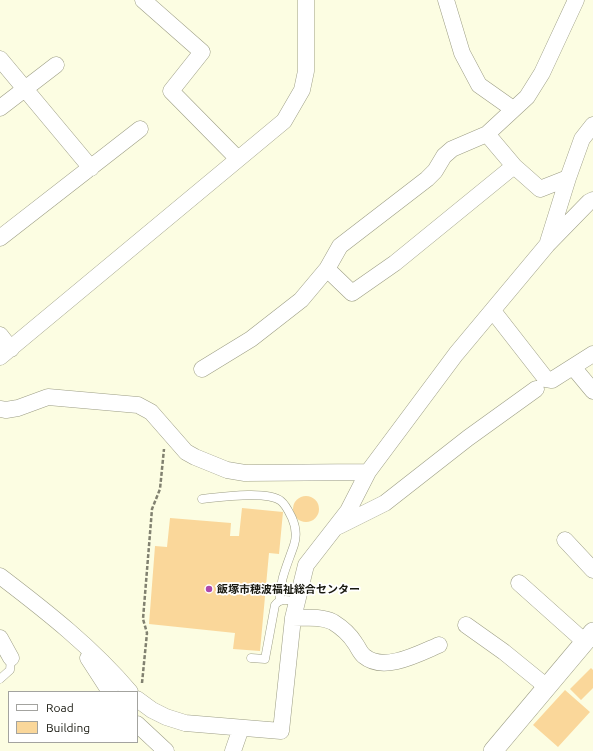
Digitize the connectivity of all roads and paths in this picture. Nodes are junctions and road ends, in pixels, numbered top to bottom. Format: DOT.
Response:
graph roads {
  1 [pos="143,0"];
  2 [pos="306,0"];
  3 [pos="446,0"];
  4 [pos="576,0"];
  5 [pos="0,59"];
  6 [pos="56,65"];
  7 [pos="25,89"];
  8 [pos="0,108"];
  9 [pos="513,109"];
  10 [pos="593,125"];
  11 [pos="140,129"];
  12 [pos="487,134"];
  13 [pos="238,159"];
  14 [pos="514,166"];
  15 [pos="91,168"];
  16 [pos="568,178"];
  17 [pos="593,200"];
  18 [pos="0,238"];
  19 [pos="547,246"];
  20 [pos="328,269"];
  21 [pos="493,311"];
  22 [pos="0,335"];
  23 [pos="6,353"];
  24 [pos="593,354"];
  25 [pos="573,367"];
  26 [pos="202,369"];
  27 [pos="536,389"];
  28 [pos="593,391"];
  29 [pos="0,408"];
  30 [pos="164,448"];
  31 [pos="368,472"];
  32 [pos="202,499"];
  33 [pos="336,527"];
  34 [pos="565,540"];
  35 [pos="593,570"];
  36 [pos="0,576"];
  37 [pos="519,583"];
  38 [pos="280,601"];
  39 [pos="296,601"];
  40 [pos="293,618"];
  41 [pos="466,625"];
  42 [pos="68,631"];
  43 [pos="589,637"];
  44 [pos="0,638"];
  45 [pos="439,645"];
  46 [pos="11,658"];
  47 [pos="251,658"];
  48 [pos="0,679"];
  49 [pos="547,687"];
  50 [pos="109,691"];
  51 [pos="134,691"];
  52 [pos="136,691"];
  53 [pos="138,695"];
  54 [pos="138,725"];
  55 [pos="241,728"];
  56 [pos="166,751"];
  57 [pos="233,751"];
  58 [pos="493,751"];
  1 -- 13 [label="street"];
  2 -- 13 [label="street"];
  3 -- 9 [label="street"];
  4 -- 9 [label="street"];
  5 -- 7 [label="street"];
  6 -- 7 [label="street"];
  7 -- 8 [label="street"];
  7 -- 15 [label="street"];
  9 -- 12 [label="street"];
  10 -- 16 [label="street"];
  11 -- 15 [label="street"];
  12 -- 14 [label="street"];
  12 -- 20 [label="street"];
  13 -- 23 [label="street"];
  14 -- 16 [label="street"];
  14 -- 20 [label="street"];
  15 -- 18 [label="street"];
  16 -- 19 [label="street"];
  17 -- 19 [label="street"];
  19 -- 21 [label="street"];
  20 -- 26 [label="street"];
  21 -- 25 [label="street"];
  21 -- 31 [label="street"];
  22 -- 23 [label="street"];
  24 -- 25 [label="street"];
  25 -- 28 [label="street"];
  27 -- 33 [label="street"];
  29 -- 31 [label="street"];
  30 -- 52 [label="path"];
  31 -- 33 [label="street"];
  32 -- 38 [label="lane"];
  33 -- 39 [label="street"];
  34 -- 35 [label="street"];
  36 -- 42 [label="street"];
  37 -- 43 [label="street"];
  38 -- 39 [label="lane"];
  38 -- 47 [label="lane"];
  39 -- 40 [label="street"];
  40 -- 45 [label="street"];
  40 -- 55 [label="street"];
  41 -- 49 [label="street"];
  42 -- 50 [label="street"];
  42 -- 51 [label="street"];
  43 -- 49 [label="street"];
  44 -- 46 [label="street"];
  46 -- 48 [label="lane"];
  49 -- 58 [label="street"];
  53 -- 55 [label="street"];
  54 -- 56 [label="street"];
  55 -- 57 [label="street"];
}
